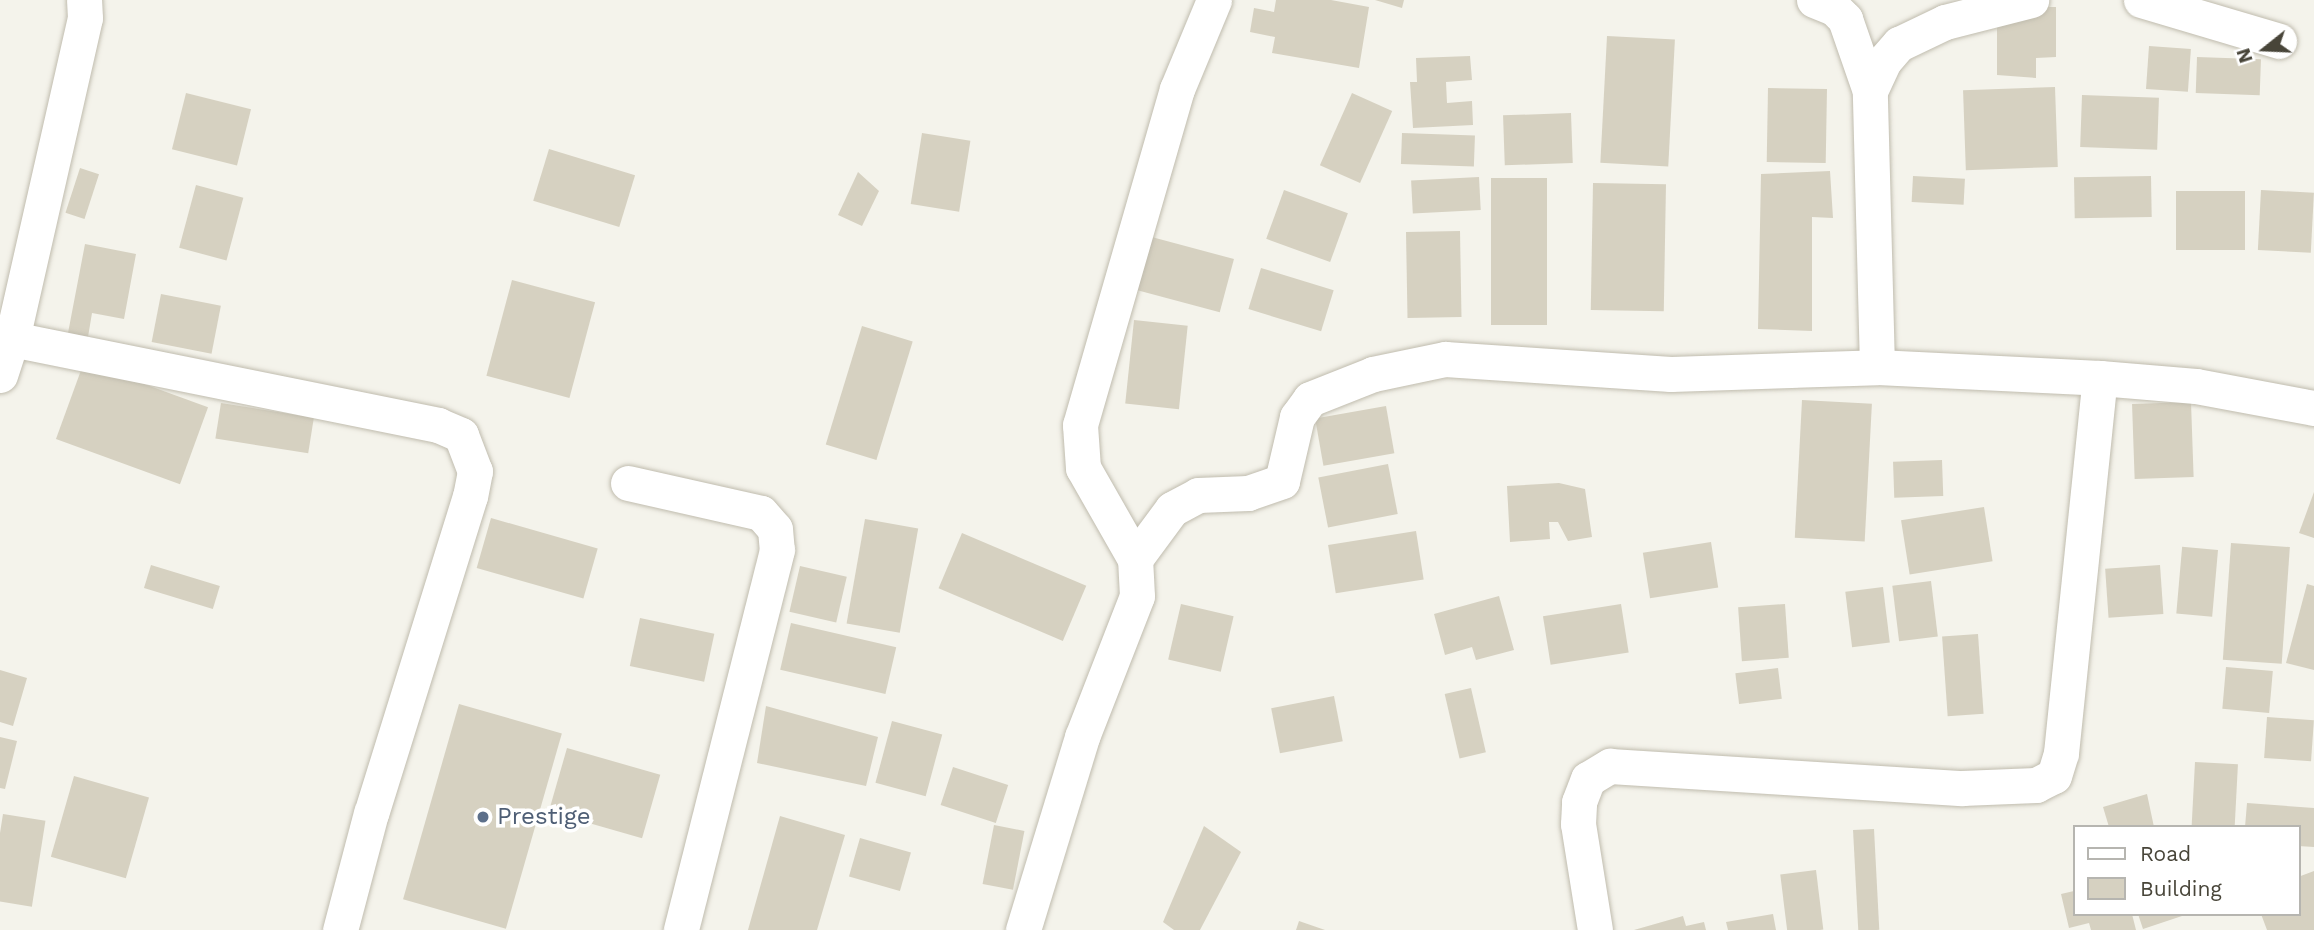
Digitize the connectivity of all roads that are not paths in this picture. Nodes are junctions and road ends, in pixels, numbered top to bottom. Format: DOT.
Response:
graph roads {
  1 [pos="84,0"];
  2 [pos="1214,0"];
  3 [pos="1814,0"];
  4 [pos="2031,0"];
  5 [pos="2141,0"];
  6 [pos="2279,41"];
  7 [pos="1870,92"];
  8 [pos="12,340"];
  9 [pos="1877,367"];
  10 [pos="0,375"];
  11 [pos="2099,378"];
  12 [pos="2314,408"];
  13 [pos="628,483"];
  14 [pos="1135,559"];
  15 [pos="340,930"];
  16 [pos="681,930"];
  17 [pos="1023,930"];
  18 [pos="1595,930"];
  1 -- 8 [label="street"];
  2 -- 14 [label="street"];
  3 -- 7 [label="street"];
  4 -- 7 [label="street"];
  5 -- 6 [label="street"];
  7 -- 9 [label="street"];
  8 -- 10 [label="street"];
  8 -- 15 [label="street"];
  9 -- 11 [label="street"];
  9 -- 14 [label="street"];
  11 -- 12 [label="street"];
  11 -- 18 [label="street"];
  13 -- 16 [label="street"];
  14 -- 17 [label="street"];
}
